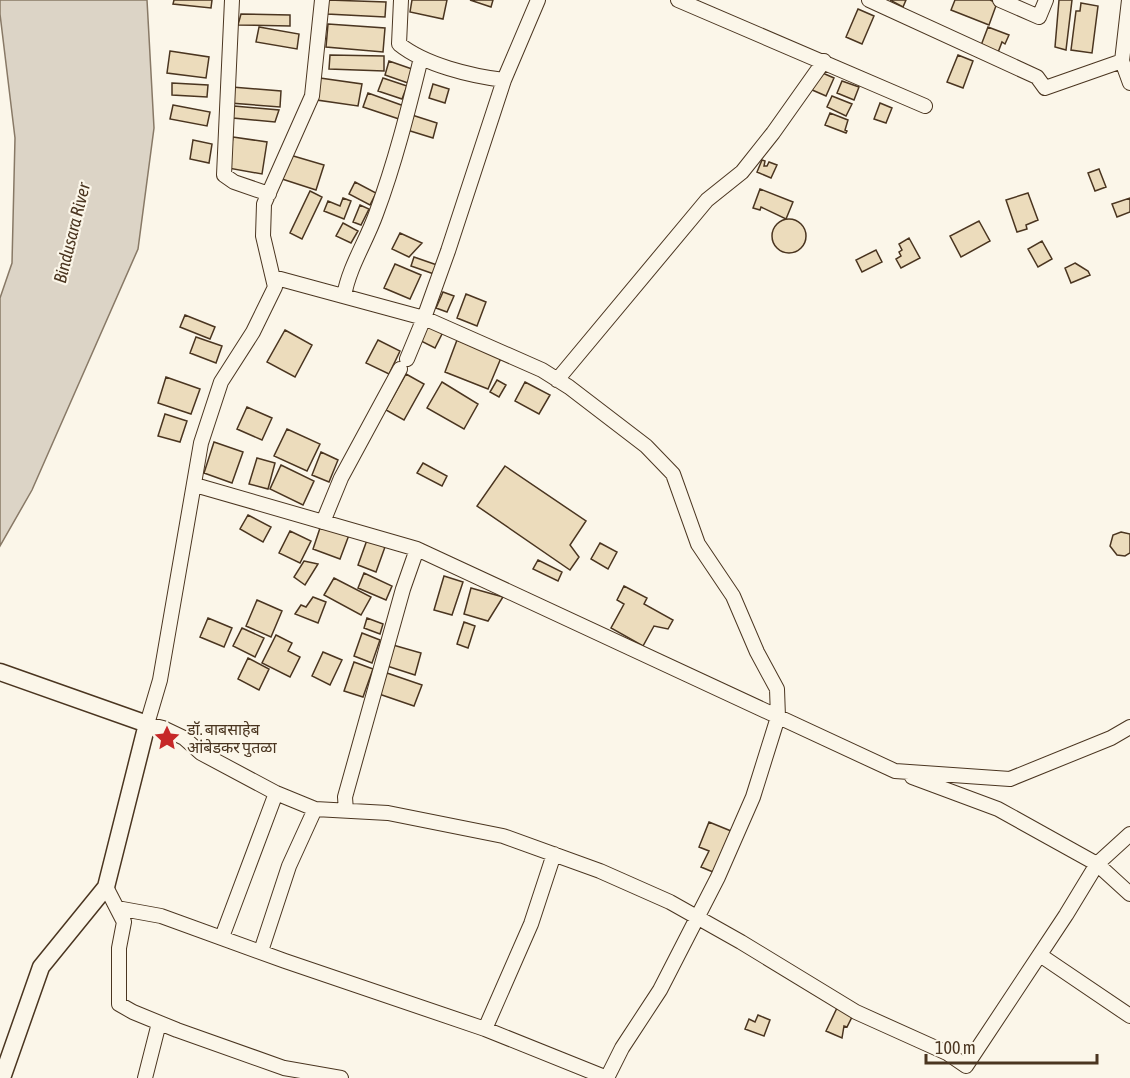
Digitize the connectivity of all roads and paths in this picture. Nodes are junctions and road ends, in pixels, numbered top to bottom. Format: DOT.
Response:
graph roads {
  1 [pos="232,0"];
  2 [pos="322,0"];
  3 [pos="401,0"];
  4 [pos="538,0"];
  5 [pos="678,0"];
  6 [pos="869,0"];
  7 [pos="1000,0"];
  8 [pos="1046,0"];
  9 [pos="1129,0"];
  10 [pos="694,3"];
  11 [pos="421,57"];
  12 [pos="824,61"];
  13 [pos="1122,61"];
  14 [pos="504,80"];
  15 [pos="1130,83"];
  16 [pos="925,106"];
  17 [pos="269,194"];
  18 [pos="273,277"];
  19 [pos="344,296"];
  20 [pos="424,318"];
  21 [pos="557,380"];
  22 [pos="195,485"];
  23 [pos="323,522"];
  24 [pos="417,549"];
  25 [pos="0,672"];
  26 [pos="778,717"];
  27 [pos="147,724"];
  28 [pos="1130,727"];
  29 [pos="896,771"];
  30 [pos="276,793"];
  31 [pos="315,809"];
  32 [pos="346,811"];
  33 [pos="1130,834"];
  34 [pos="554,854"];
  35 [pos="1097,864"];
  36 [pos="106,887"];
  37 [pos="1130,894"];
  38 [pos="117,908"];
  39 [pos="696,917"];
  40 [pos="222,937"];
  41 [pos="261,951"];
  42 [pos="1040,955"];
  43 [pos="1130,1016"];
  44 [pos="159,1023"];
  45 [pos="485,1029"];
  46 [pos="963,1072"];
  47 [pos="2,1078"];
  48 [pos="145,1078"];
  49 [pos="341,1078"];
  50 [pos="607,1078"];
  1 -- 17 [label="street"];
  2 -- 17 [label="street"];
  3 -- 11 [label="street"];
  4 -- 14 [label="street"];
  5 -- 10 [label="street"];
  6 -- 13 [label="street"];
  7 -- 8 [label="street"];
  9 -- 13 [label="street"];
  10 -- 12 [label="street"];
  11 -- 14 [label="street"];
  11 -- 19 [label="street"];
  12 -- 16 [label="street"];
  12 -- 21 [label="street"];
  13 -- 15 [label="street"];
  14 -- 20 [label="street"];
  17 -- 18 [label="street"];
  18 -- 19 [label="street"];
  18 -- 22 [label="street"];
  19 -- 20 [label="street"];
  20 -- 21 [label="street"];
  20 -- 23 [label="street"];
  21 -- 26 [label="street"];
  22 -- 23 [label="street"];
  22 -- 27 [label="street"];
  23 -- 24 [label="street"];
  24 -- 26 [label="street"];
  24 -- 32 [label="street"];
  25 -- 27 [label="main road"];
  26 -- 29 [label="street"];
  26 -- 39 [label="street"];
  27 -- 30 [label="street"];
  27 -- 36 [label="main road"];
  28 -- 29 [label="street"];
  29 -- 35 [label="street"];
  30 -- 31 [label="street"];
  30 -- 40 [label="street"];
  31 -- 32 [label="street"];
  31 -- 41 [label="street"];
  32 -- 34 [label="street"];
  33 -- 35 [label="street"];
  34 -- 39 [label="street"];
  34 -- 45 [label="street"];
  35 -- 37 [label="street"];
  35 -- 42 [label="street"];
  36 -- 38 [label="street"];
  36 -- 47 [label="main road"];
  38 -- 40 [label="street"];
  38 -- 44 [label="street"];
  39 -- 46 [label="street"];
  39 -- 50 [label="street"];
  40 -- 41 [label="street"];
  41 -- 45 [label="street"];
  42 -- 43 [label="street"];
  42 -- 46 [label="street"];
  44 -- 48 [label="street"];
  44 -- 49 [label="street"];
  45 -- 50 [label="street"];
}
